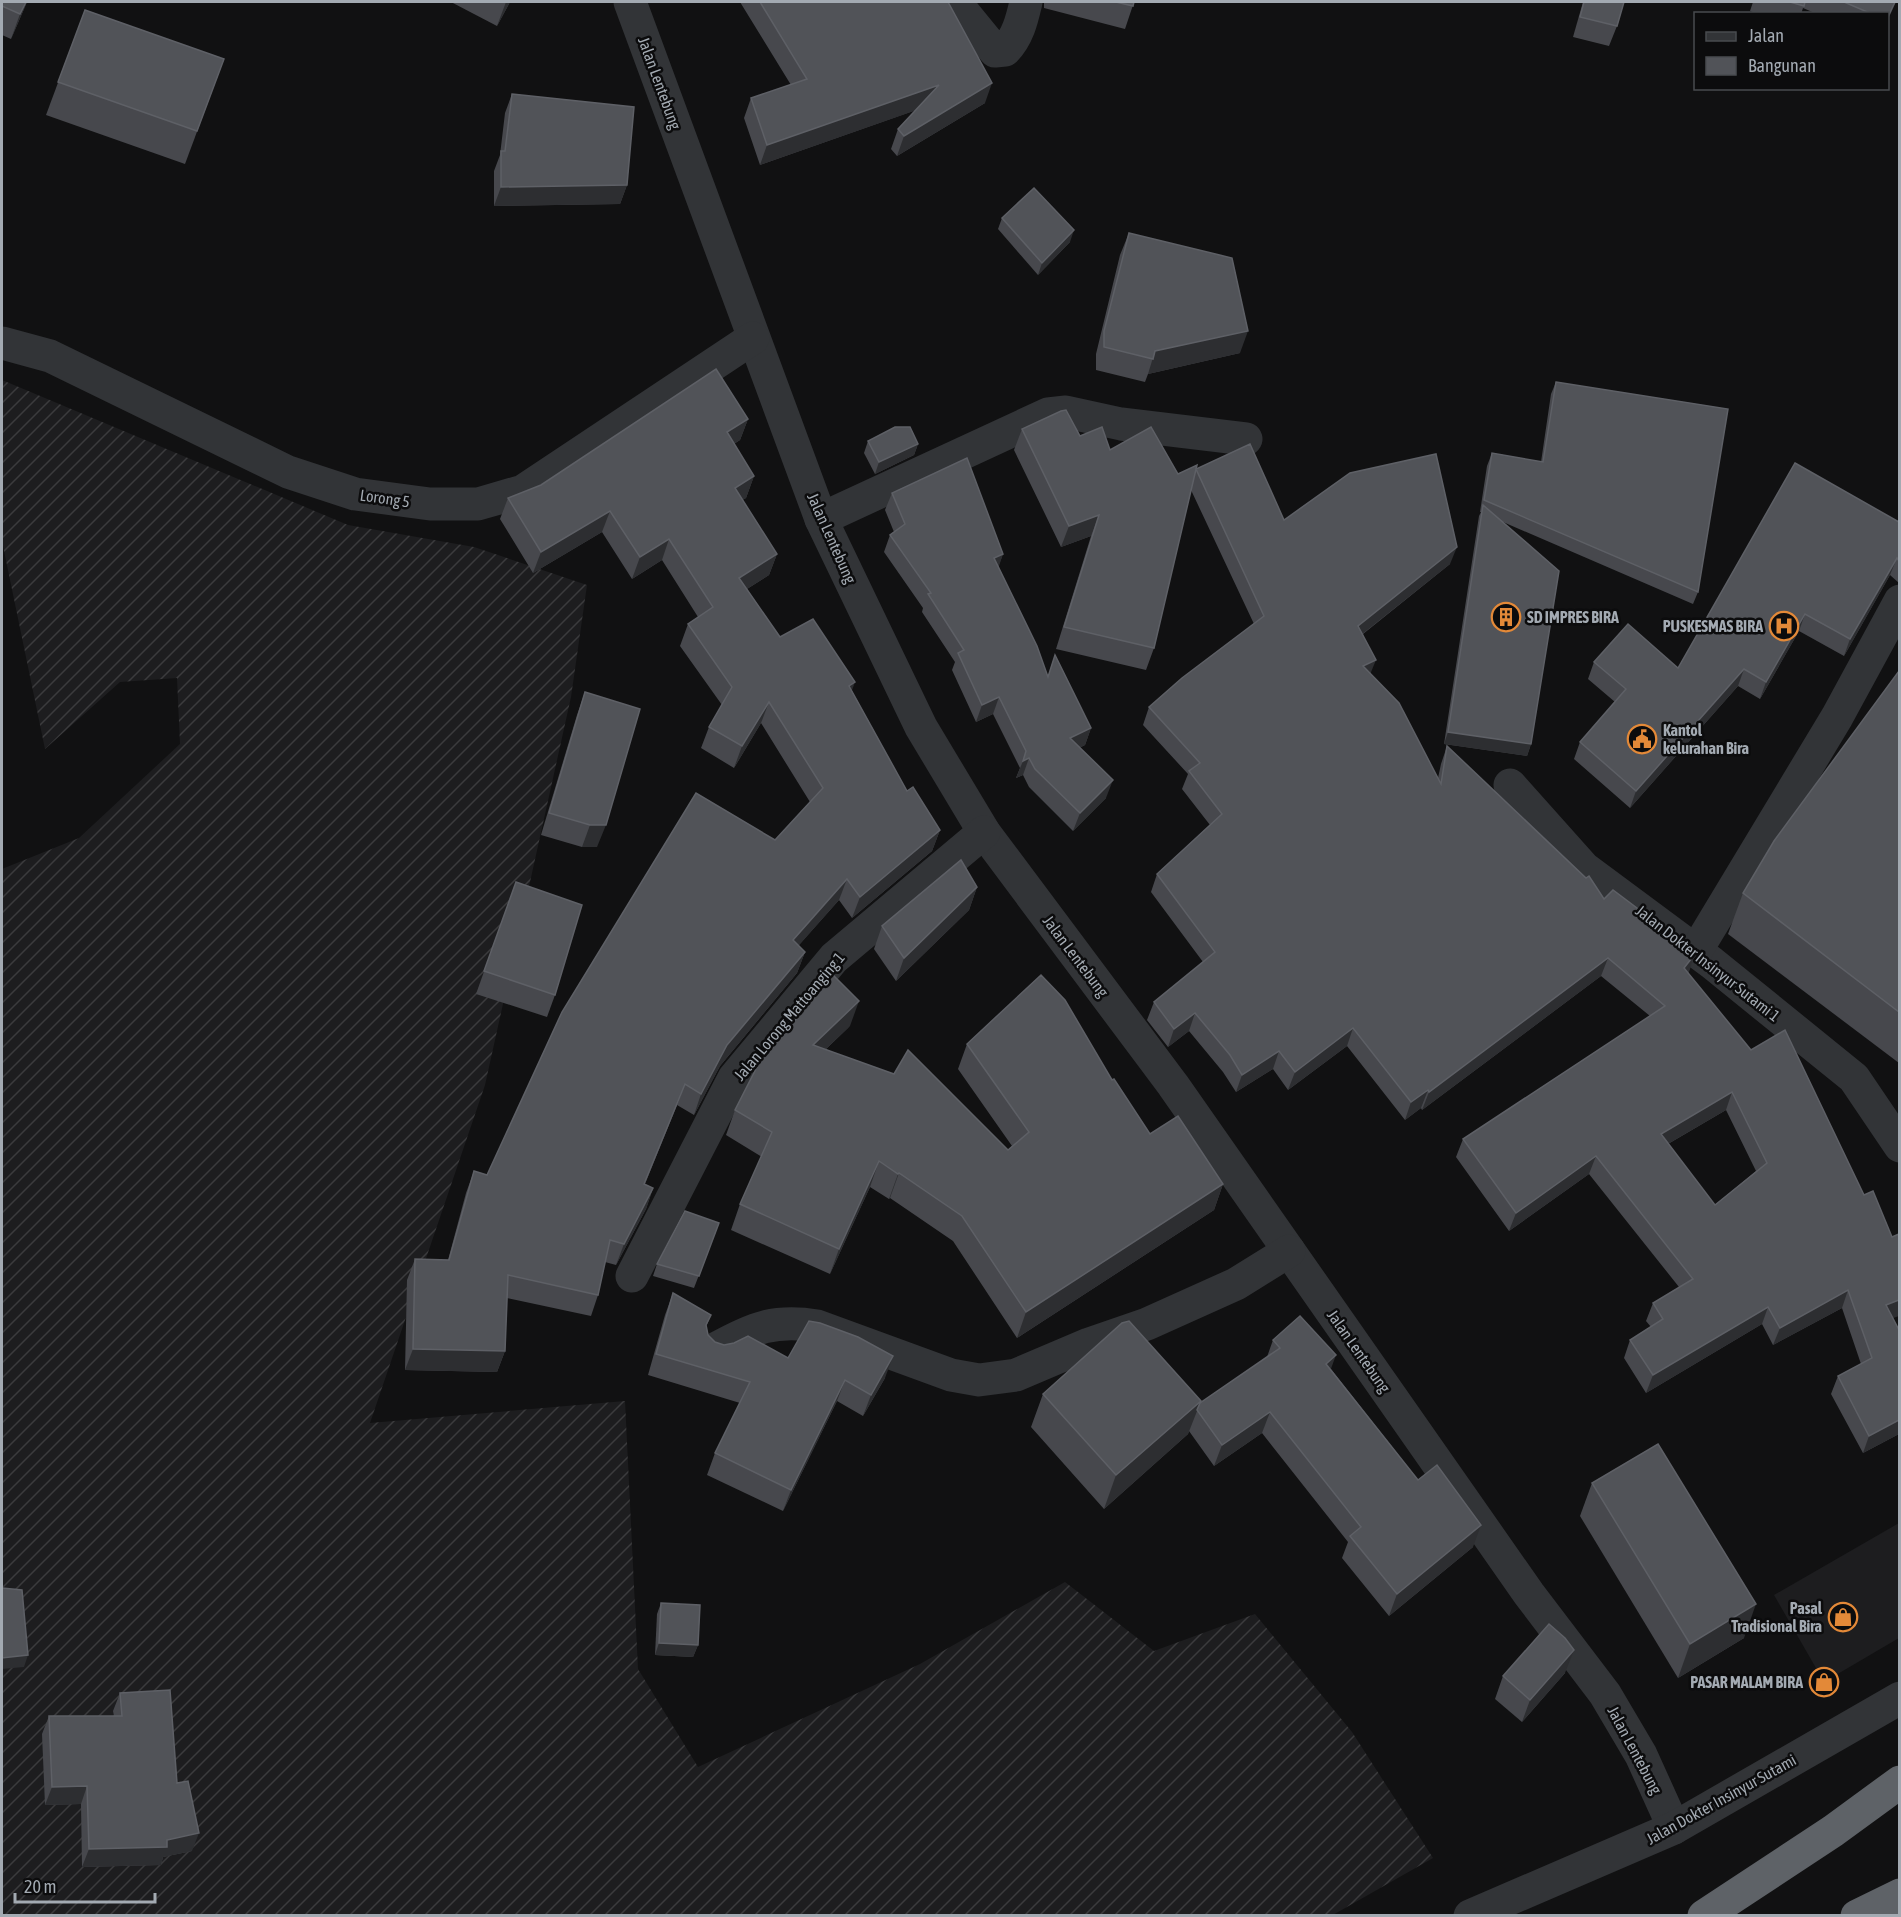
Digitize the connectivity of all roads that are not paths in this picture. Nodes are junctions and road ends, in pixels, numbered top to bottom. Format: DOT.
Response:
graph roads {
  1 [pos="630,2"];
  2 [pos="955,2"];
  3 [pos="1026,2"];
  4 [pos="753,338"];
  5 [pos="2,343"];
  6 [pos="1246,439"];
  7 [pos="821,519"];
  8 [pos="1899,601"];
  9 [pos="1510,785"];
  10 [pos="984,832"];
  11 [pos="1696,951"];
  12 [pos="1899,1146"];
  13 [pos="1289,1251"];
  14 [pos="632,1276"];
  15 [pos="717,1348"];
  16 [pos="1899,1698"];
  17 [pos="1899,1782"];
  18 [pos="1674,1828"];
  19 [pos="1899,1895"];
  20 [pos="1470,1916"];
  21 [pos="1704,1916"];
  22 [pos="1857,1916"];
  1 -- 4 [label="street, Jalan Lentebung"];
  2 -- 3 [label="street"];
  4 -- 5 [label="street, Lorong 5"];
  4 -- 7 [label="street, Jalan Lentebung"];
  6 -- 7 [label="street"];
  7 -- 10 [label="street, Jalan Lentebung"];
  8 -- 11 [label="street"];
  9 -- 11 [label="street, Jalan Dokter Insinyur Sutami 1"];
  10 -- 13 [label="street, Jalan Lentebung"];
  10 -- 14 [label="street, Jalan Lorong Mattoanging 1"];
  11 -- 12 [label="street, Jalan Dokter Insinyur Sutami 1"];
  13 -- 15 [label="street"];
  13 -- 18 [label="street, Jalan Lentebung"];
  16 -- 18 [label="street, Jalan Dokter Insinyur Sutami"];
  17 -- 21 [label="highway"];
  18 -- 20 [label="street, Jalan Dokter Insinyur Sutami"];
  19 -- 22 [label="highway"];
}
